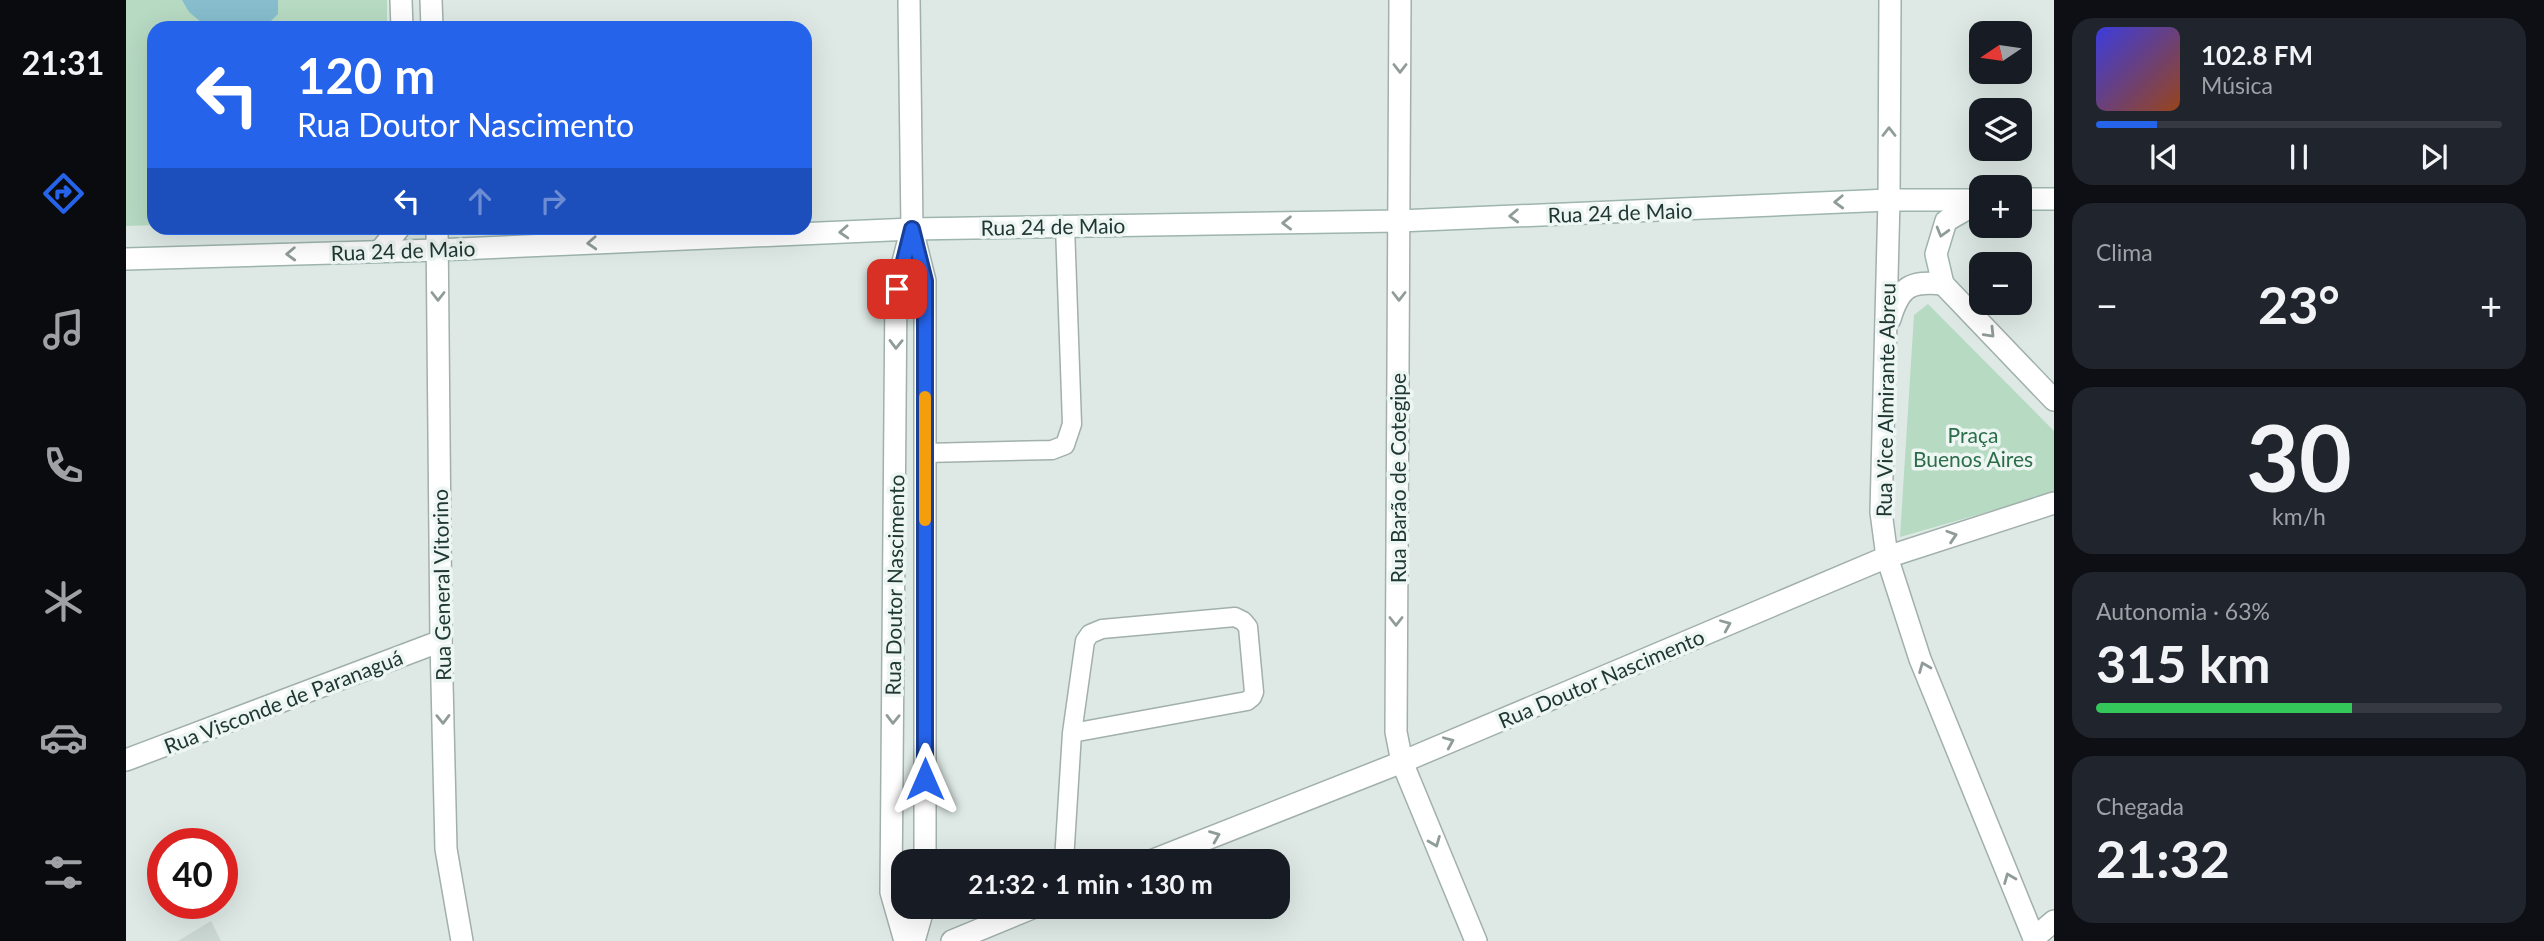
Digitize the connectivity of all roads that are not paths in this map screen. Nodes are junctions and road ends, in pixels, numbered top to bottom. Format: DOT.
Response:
graph roads {
  1 [pos="401,0"];
  2 [pos="431,0"];
  3 [pos="909,0"];
  4 [pos="1400,0"];
  5 [pos="1890,0"];
  6 [pos="402,21"];
  7 [pos="432,21"];
  8 [pos="2032,199"];
  9 [pos="2054,199"];
  10 [pos="1889,200"];
  11 [pos="1969,200"];
  12 [pos="1969,207"];
  13 [pos="1399,221"];
  14 [pos="1065,226"];
  15 [pos="912,229"];
  16 [pos="812,233"];
  17 [pos="393,235"];
  18 [pos="437,235"];
  19 [pos="777,235"];
  20 [pos="438,250"];
  21 [pos="380,251"];
  22 [pos="126,259"];
  23 [pos="1943,284"];
  24 [pos="1885,334"];
  25 [pos="2054,400"];
  26 [pos="925,453"];
  27 [pos="2054,503"];
  28 [pos="1887,557"];
  29 [pos="441,641"];
  30 [pos="1072,733"];
  31 [pos="126,760"];
  32 [pos="1402,762"];
  33 [pos="925,849"];
  34 [pos="1065,849"];
  35 [pos="1181,849"];
  36 [pos="920,919"];
  37 [pos="1005,919"];
  38 [pos="2054,921"];
  39 [pos="2034,939"];
  40 [pos="462,941"];
  41 [pos="905,941"];
  42 [pos="914,941"];
  43 [pos="952,941"];
  44 [pos="1476,941"];
  1 -- 6 [label="street"];
  2 -- 7 [label="street"];
  3 -- 15 [label="street, Rua Doutor Nascimento"];
  4 -- 13 [label="street, Rua Barão de Cotegipe, one-way"];
  10 -- 5 [label="street, Rua Vice Almirante Abreu, one-way"];
  8 -- 9 [label="street"];
  10 -- 11 [label="street, Rua 24 de Maio"];
  10 -- 13 [label="street, Rua 24 de Maio, one-way"];
  10 -- 24 [label="street, Rua Vice Almirante Abreu"];
  12 -- 23 [label="street, one-way"];
  13 -- 14 [label="street, Rua 24 de Maio, one-way"];
  13 -- 32 [label="street, Rua Barão de Cotegipe, one-way"];
  14 -- 15 [label="street, Rua 24 de Maio"];
  14 -- 26 [label="lane"];
  15 -- 16 [label="street, Rua 24 de Maio, one-way"];
  15 -- 26 [label="street, Rua Doutor Nascimento"];
  15 -- 41 [label="street, Rua Doutor Nascimento, one-way"];
  17 -- 21 [label="street"];
  18 -- 20 [label="street, Rua General Vitorino"];
  19 -- 20 [label="street, Rua 24 de Maio, one-way"];
  20 -- 21 [label="street, Rua 24 de Maio"];
  20 -- 29 [label="street, Rua General Vitorino, one-way"];
  21 -- 22 [label="street, Rua 24 de Maio, one-way"];
  23 -- 24 [label="street"];
  23 -- 25 [label="street, one-way"];
  24 -- 28 [label="street, Rua Vice Almirante Abreu"];
  26 -- 33 [label="street, Rua Doutor Nascimento"];
  28 -- 27 [label="street, Rua Doutor Nascimento, one-way"];
  32 -- 28 [label="street, Rua Doutor Nascimento, one-way"];
  39 -- 28 [label="street, Rua Vice Almirante Abreu, one-way"];
  29 -- 31 [label="street, Rua Visconde de Paranaguá"];
  29 -- 40 [label="street, Rua General Vitorino, one-way"];
  30 -- 30 [label="lane"];
  30 -- 34 [label="lane"];
  35 -- 32 [label="street, Rua Doutor Nascimento, one-way"];
  32 -- 44 [label="street, Rua Barão de Cotegipe, one-way"];
  36 -- 42 [label="street"];
  37 -- 43 [label="street"];
  38 -- 39 [label="street"];
}
